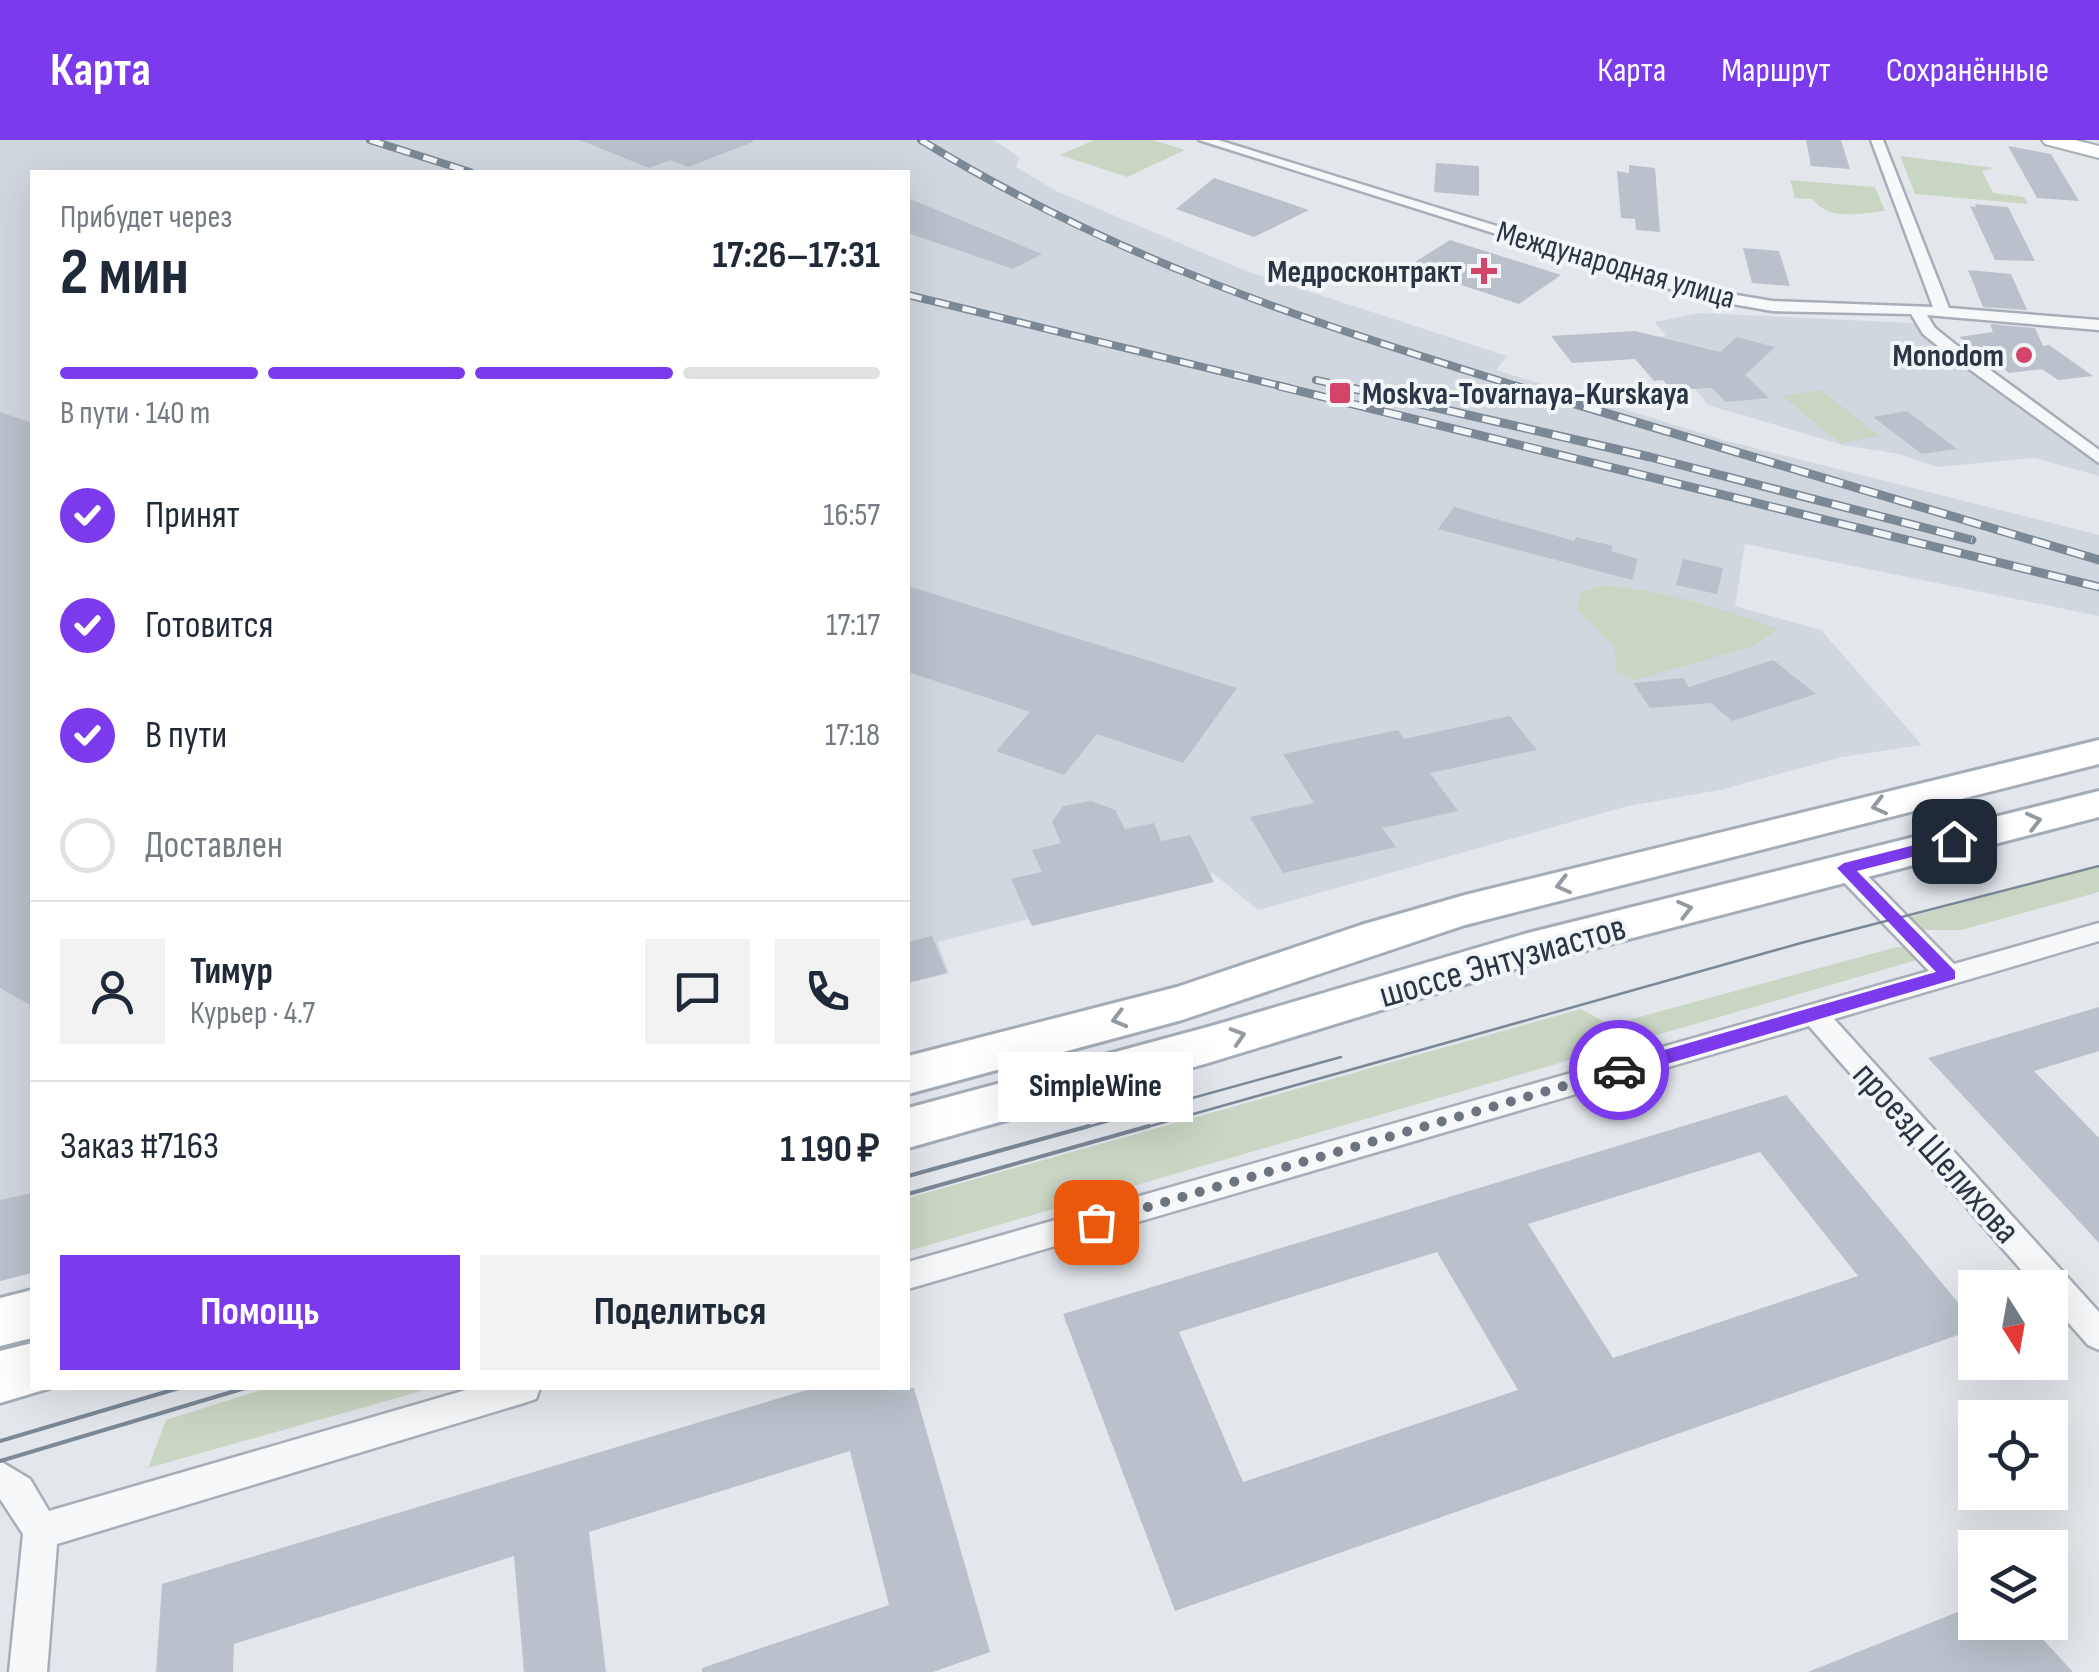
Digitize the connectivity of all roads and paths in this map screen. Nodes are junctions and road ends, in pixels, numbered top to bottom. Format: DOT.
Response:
graph roads {
  1 [pos="1205,140"];
  2 [pos="1877,140"];
  3 [pos="2052,140"];
  4 [pos="2099,152"];
  5 [pos="1916,310"];
  6 [pos="1943,312"];
  7 [pos="2099,325"];
  8 [pos="2099,458"];
  9 [pos="2099,752"];
  10 [pos="2099,804"];
  11 [pos="1844,868"];
  12 [pos="2099,932"];
  13 [pos="1949,975"];
  14 [pos="1814,1014"];
  15 [pos="910,1073"];
  16 [pos="910,1127"];
  17 [pos="910,1275"];
  18 [pos="30,1314"];
  19 [pos="0,1322"];
  20 [pos="2099,1335"];
  21 [pos="30,1369"];
  22 [pos="0,1378"];
  23 [pos="517,1390"];
  24 [pos="0,1478"];
  25 [pos="41,1531"];
  26 [pos="28,1672"];
  1 -- 5 [label="street, Международная улица"];
  2 -- 6 [label="street"];
  3 -- 4 [label="street"];
  5 -- 6 [label="street, Международная улица"];
  5 -- 8 [label="street"];
  6 -- 7 [label="street, Международная улица"];
  9 -- 15 [label="main road, шоссе Энтузиастов, one-way"];
  11 -- 10 [label="main road, шоссе Энтузиастов, one-way"];
  11 -- 13 [label="street"];
  16 -- 11 [label="main road, шоссе Энтузиастов, one-way"];
  12 -- 13 [label="street"];
  13 -- 14 [label="street"];
  14 -- 17 [label="street"];
  14 -- 20 [label="street, проезд Шелихова"];
  18 -- 19 [label="main road"];
  21 -- 22 [label="main road"];
  23 -- 25 [label="street"];
  24 -- 25 [label="street"];
  25 -- 26 [label="street"];
}
